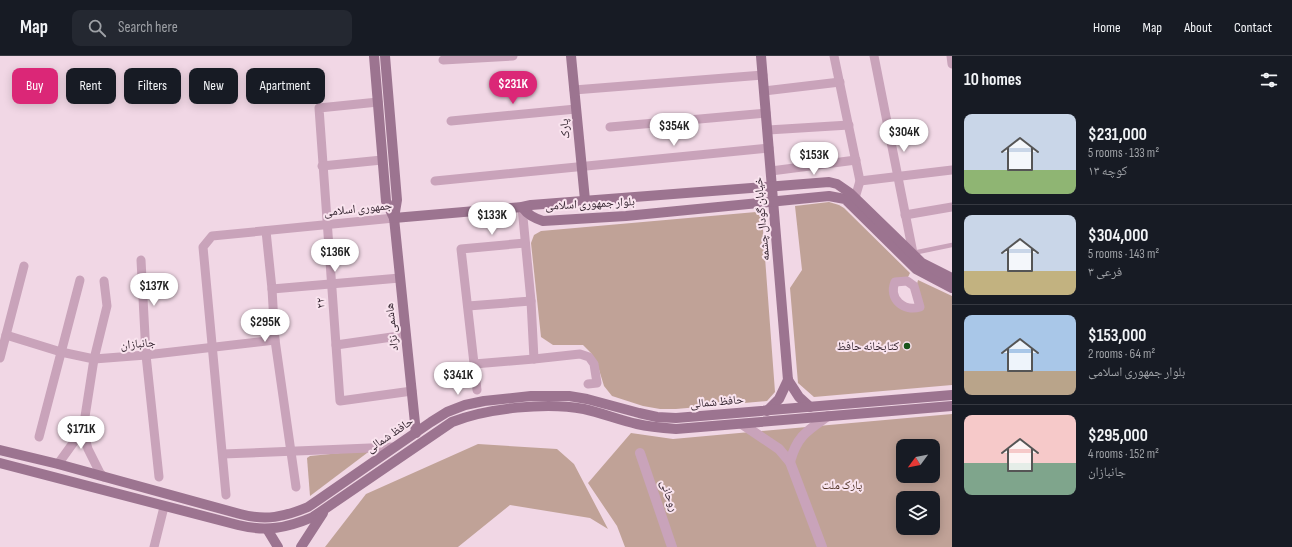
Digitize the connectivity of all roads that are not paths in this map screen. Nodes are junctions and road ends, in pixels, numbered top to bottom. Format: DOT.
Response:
graph roads {
  1 [pos="374,56"];
  2 [pos="385,56"];
  3 [pos="513,56"];
  4 [pos="571,56"];
  5 [pos="762,56"];
  6 [pos="834,56"];
  7 [pos="874,56"];
  8 [pos="951,56"];
  9 [pos="443,60"];
  10 [pos="952,64"];
  11 [pos="763,75"];
  12 [pos="840,82"];
  13 [pos="574,90"];
  14 [pos="764,91"];
  15 [pos="378,102"];
  16 [pos="576,109"];
  17 [pos="766,113"];
  18 [pos="451,121"];
  19 [pos="849,125"];
  20 [pos="610,127"];
  21 [pos="768,130"];
  22 [pos="769,148"];
  23 [pos="382,160"];
  24 [pos="856,160"];
  25 [pos="322,166"];
  26 [pos="581,166"];
  27 [pos="952,170"];
  28 [pos="771,171"];
  29 [pos="898,177"];
  30 [pos="435,181"];
  31 [pos="860,181"];
  32 [pos="772,187"];
  33 [pos="855,198"];
  34 [pos="585,200"];
  35 [pos="773,201"];
  36 [pos="952,207"];
  37 [pos="522,208"];
  38 [pos="905,216"];
  39 [pos="394,218"];
  40 [pos="327,225"];
  41 [pos="266,231"];
  42 [pos="525,244"];
  43 [pos="952,245"];
  44 [pos="913,253"];
  45 [pos="141,260"];
  46 [pos="24,266"];
  47 [pos="916,269"];
  48 [pos="400,278"];
  49 [pos="952,278"];
  50 [pos="80,280"];
  51 [pos="104,281"];
  52 [pos="911,283"];
  53 [pos="332,284"];
  54 [pos="952,288"];
  55 [pos="272,289"];
  56 [pos="531,301"];
  57 [pos="468,306"];
  58 [pos="6,335"];
  59 [pos="406,335"];
  60 [pos="275,340"];
  61 [pos="336,345"];
  62 [pos="212,348"];
  63 [pos="61,352"];
  64 [pos="146,355"];
  65 [pos="0,358"];
  66 [pos="94,359"];
  67 [pos="534,359"];
  68 [pos="474,364"];
  69 [pos="788,380"];
  70 [pos="588,384"];
  71 [pos="477,390"];
  72 [pos="412,391"];
  73 [pos="952,395"];
  74 [pos="952,406"];
  75 [pos="810,407"];
  76 [pos="767,411"];
  77 [pos="828,416"];
  78 [pos="84,424"];
  79 [pos="742,424"];
  80 [pos="416,433"];
  81 [pos="38,437"];
  82 [pos="394,447"];
  83 [pos="0,450"];
  84 [pos="290,451"];
  85 [pos="640,453"];
  86 [pos="223,454"];
  87 [pos="790,462"];
  88 [pos="0,463"];
  89 [pos="58,464"];
  90 [pos="104,477"];
  91 [pos="159,477"];
  92 [pos="296,487"];
  93 [pos="226,495"];
  94 [pos="164,507"];
  95 [pos="327,509"];
  96 [pos="268,529"];
  97 [pos="154,547"];
  98 [pos="278,547"];
  99 [pos="301,547"];
  100 [pos="672,547"];
  101 [pos="822,547"];
  1 -- 15 [label="main road, هاشمی نژاد"];
  2 -- 39 [label="main road, هاشمی نژاد"];
  3 -- 9 [label="street"];
  4 -- 13 [label="main road, پارک"];
  5 -- 11 [label="main road, خیابان گودال چشمه"];
  6 -- 12 [label="street"];
  7 -- 29 [label="street"];
  8 -- 10 [label="street"];
  11 -- 13 [label="street"];
  11 -- 14 [label="main road, خیابان گودال چشمه"];
  12 -- 14 [label="street"];
  12 -- 19 [label="street"];
  13 -- 16 [label="main road, پارک"];
  14 -- 17 [label="main road, خیابان گودال چشمه"];
  15 -- 23 [label="main road, هاشمی نژاد"];
  15 -- 25 [label="street, ۲۲"];
  16 -- 18 [label="street"];
  16 -- 26 [label="main road, پارک"];
  17 -- 20 [label="street"];
  17 -- 21 [label="main road, خیابان گودال چشمه"];
  19 -- 21 [label="street"];
  19 -- 24 [label="street"];
  21 -- 22 [label="main road, خیابان گودال چشمه"];
  22 -- 26 [label="street"];
  22 -- 28 [label="main road, خیابان گودال چشمه"];
  23 -- 25 [label="street"];
  23 -- 39 [label="main road, هاشمی نژاد"];
  24 -- 28 [label="street"];
  24 -- 31 [label="street"];
  25 -- 40 [label="street, ۲۲"];
  26 -- 30 [label="street"];
  26 -- 34 [label="main road, پارک"];
  27 -- 29 [label="street"];
  28 -- 32 [label="main road, خیابان گودال چشمه"];
  29 -- 31 [label="street"];
  29 -- 38 [label="street"];
  31 -- 33 [label="street"];
  32 -- 33 [label="main road, بلوار جمهوری اسلامی"];
  32 -- 34 [label="main road, بلوار جمهوری اسلامی"];
  32 -- 35 [label="main road, خیابان گودال چشمه"];
  33 -- 44 [label="main road, بلوار جمهوری اسلامی"];
  34 -- 37 [label="main road, بلوار جمهوری اسلامی"];
  35 -- 37 [label="main road, بلوار جمهوری اسلامی"];
  35 -- 47 [label="main road, بلوار جمهوری اسلامی"];
  35 -- 69 [label="main road, خیابان گودال چشمه"];
  36 -- 38 [label="street"];
  37 -- 39 [label="main road, جمهوری اسلامی"];
  37 -- 42 [label="street"];
  38 -- 44 [label="street"];
  39 -- 40 [label="street, جمهوری اسلامی"];
  39 -- 48 [label="main road, هاشمی نژاد"];
  40 -- 41 [label="street, جمهوری اسلامی"];
  40 -- 53 [label="street, ۲۲"];
  41 -- 55 [label="street"];
  41 -- 62 [label="street, جمهوری اسلامی"];
  42 -- 56 [label="street"];
  42 -- 57 [label="street"];
  43 -- 44 [label="lane"];
  44 -- 49 [label="main road, بلوار جمهوری اسلامی"];
  45 -- 64 [label="street"];
  46 -- 58 [label="street"];
  47 -- 52 [label="street"];
  47 -- 54 [label="main road, بلوار جمهوری اسلامی"];
  48 -- 53 [label="street"];
  48 -- 59 [label="main road, هاشمی نژاد"];
  50 -- 63 [label="street"];
  51 -- 66 [label="street"];
  53 -- 55 [label="street"];
  53 -- 61 [label="street, ۲۲"];
  55 -- 60 [label="street"];
  56 -- 57 [label="street"];
  56 -- 67 [label="street"];
  57 -- 68 [label="street"];
  58 -- 63 [label="street, جانبازان"];
  58 -- 65 [label="street"];
  59 -- 61 [label="street"];
  59 -- 72 [label="main road, هاشمی نژاد"];
  60 -- 62 [label="street, جانبازان"];
  60 -- 84 [label="street"];
  61 -- 72 [label="street, ۲۲"];
  62 -- 64 [label="street, جانبازان"];
  62 -- 86 [label="street"];
  63 -- 66 [label="street, جانبازان"];
  63 -- 81 [label="street"];
  64 -- 66 [label="street, جانبازان"];
  64 -- 91 [label="street"];
  66 -- 78 [label="street"];
  67 -- 68 [label="street"];
  67 -- 70 [label="street"];
  68 -- 71 [label="street"];
  69 -- 75 [label="main road"];
  69 -- 76 [label="main road"];
  72 -- 80 [label="main road, هاشمی نژاد"];
  73 -- 75 [label="main road, حافظ شمالی"];
  74 -- 77 [label="main road, حافظ شمالی"];
  75 -- 76 [label="main road, حافظ شمالی"];
  76 -- 80 [label="main road, حافظ شمالی"];
  77 -- 79 [label="main road, حافظ شمالی"];
  77 -- 87 [label="street"];
  78 -- 89 [label="street"];
  78 -- 90 [label="street"];
  79 -- 87 [label="street"];
  79 -- 95 [label="main road, حافظ شمالی"];
  80 -- 82 [label="main road, حافظ شمالی"];
  82 -- 84 [label="street"];
  82 -- 90 [label="main road, حافظ شمالی"];
  83 -- 89 [label="main road, حافظ شمالی"];
  84 -- 86 [label="street"];
  84 -- 92 [label="street"];
  85 -- 100 [label="street, روحانی"];
  86 -- 93 [label="street"];
  87 -- 101 [label="street"];
  88 -- 94 [label="main road, حافظ شمالی"];
  89 -- 90 [label="main road, حافظ شمالی"];
  94 -- 96 [label="main road, حافظ شمالی"];
  94 -- 97 [label="street"];
  95 -- 96 [label="main road, حافظ شمالی"];
  95 -- 99 [label="main road"];
  96 -- 98 [label="main road"];
}
